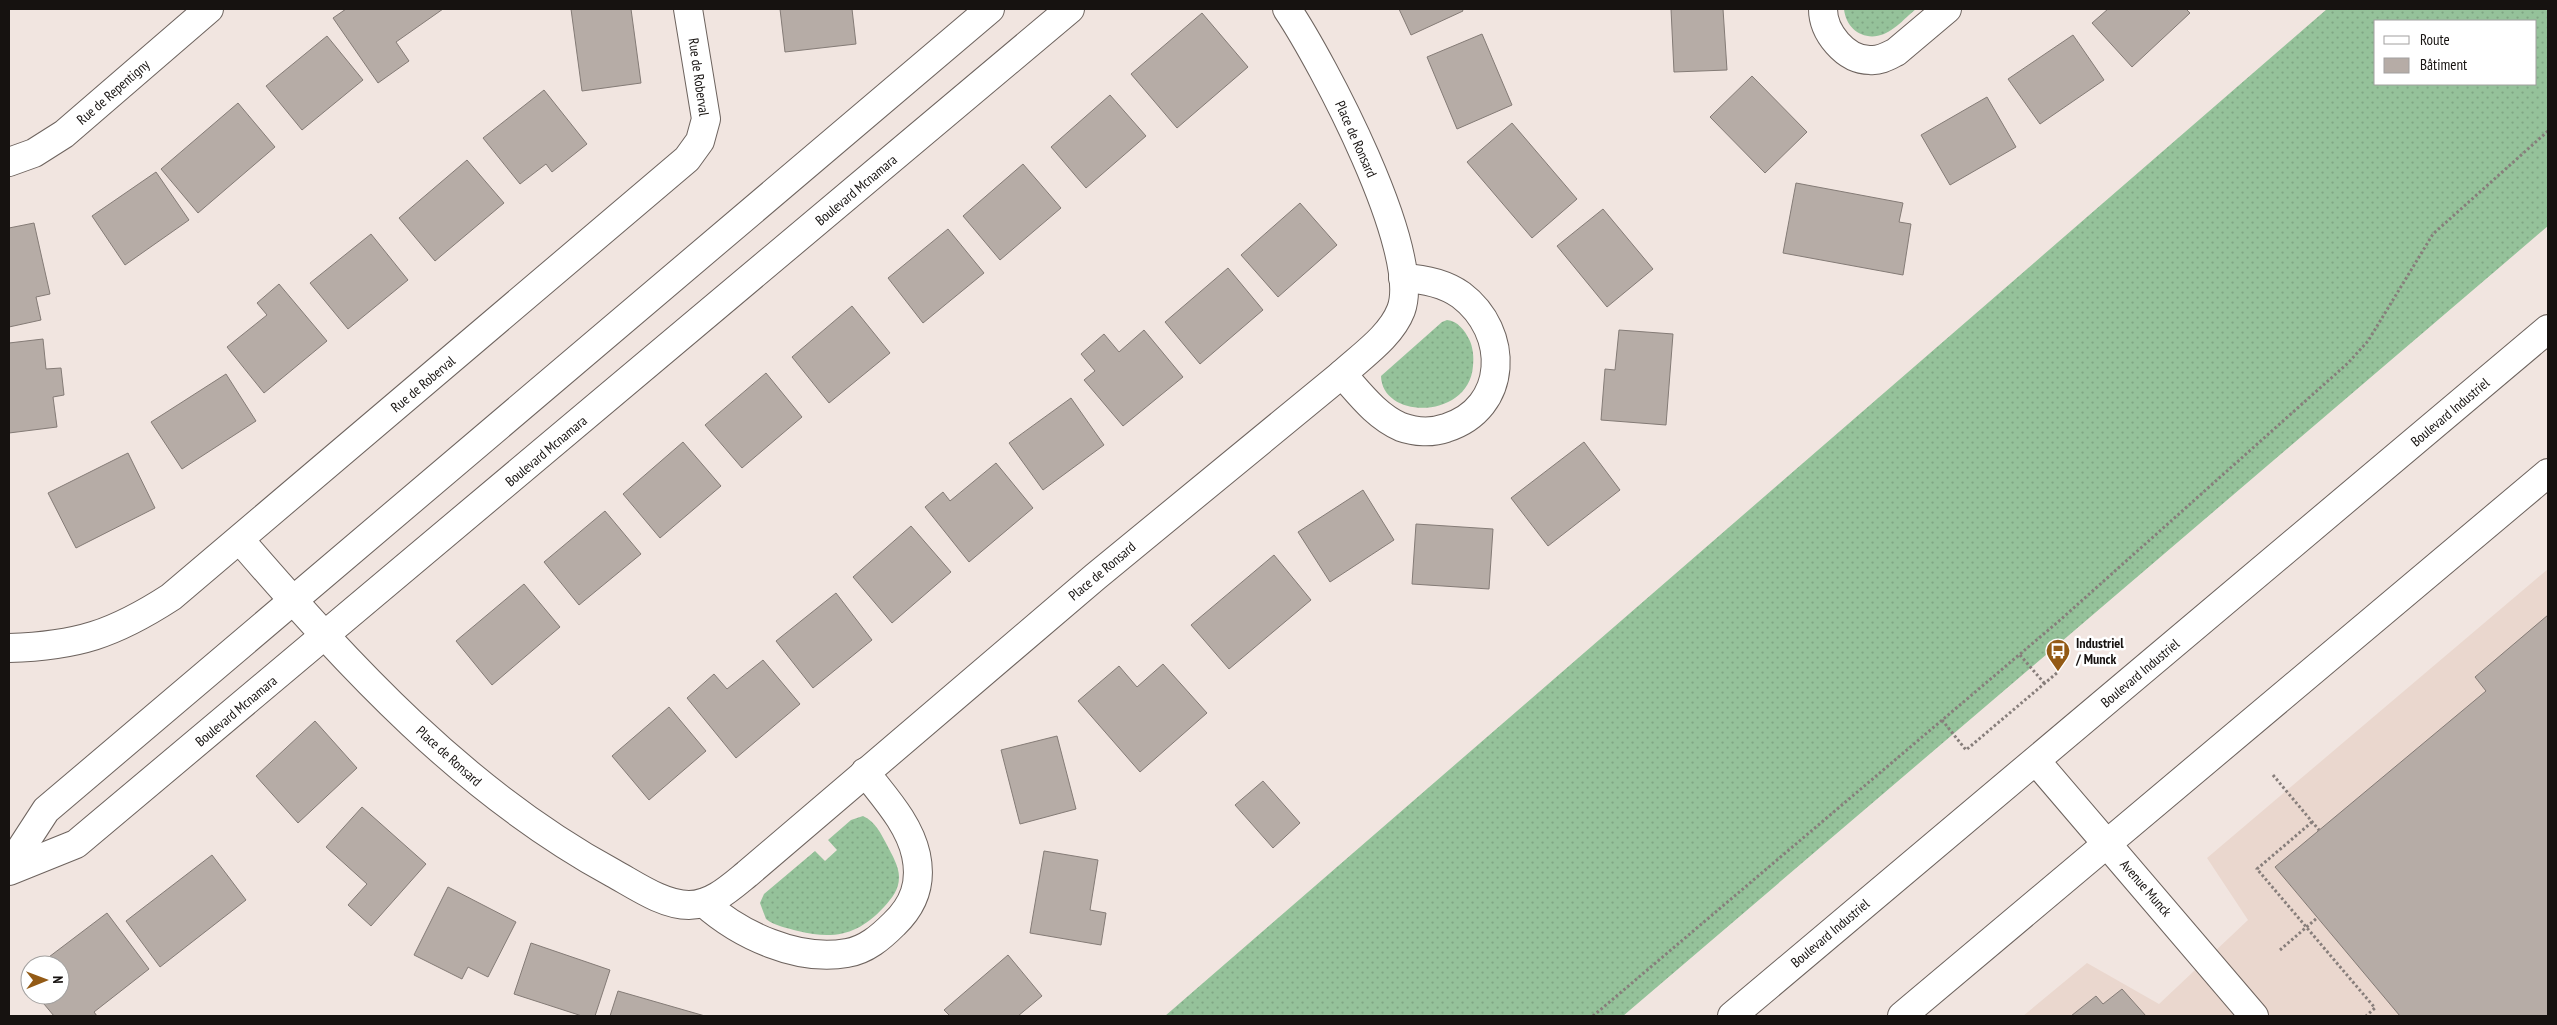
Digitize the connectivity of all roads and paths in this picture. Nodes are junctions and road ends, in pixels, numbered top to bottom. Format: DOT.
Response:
graph roads {
  1 [pos="209,9"];
  2 [pos="688,9"];
  3 [pos="990,9"];
  4 [pos="1070,9"];
  5 [pos="1287,9"];
  6 [pos="1823,9"];
  7 [pos="1947,9"];
  8 [pos="2548,131"];
  9 [pos="9,162"];
  10 [pos="1403,278"];
  11 [pos="2548,329"];
  12 [pos="1342,374"];
  13 [pos="2548,473"];
  14 [pos="240,540"];
  15 [pos="292,600"];
  16 [pos="324,637"];
  17 [pos="9,648"];
  18 [pos="2020,655"];
  19 [pos="2058,672"];
  20 [pos="2045,684"];
  21 [pos="1942,720"];
  22 [pos="2036,761"];
  23 [pos="865,772"];
  24 [pos="2272,775"];
  25 [pos="2312,822"];
  26 [pos="2319,830"];
  27 [pos="2107,844"];
  28 [pos="9,867"];
  29 [pos="9,871"];
  30 [pos="704,903"];
  31 [pos="2317,918"];
  32 [pos="2307,926"];
  33 [pos="2280,950"];
  34 [pos="1593,1016"];
  35 [pos="1732,1016"];
  36 [pos="1902,1016"];
  37 [pos="2254,1016"];
  38 [pos="2366,1016"];
  1 -- 9 [label="street, Rue de Repentigny"];
  2 -- 14 [label="street, Rue de Roberval"];
  3 -- 15 [label="street"];
  4 -- 16 [label="street, Boulevard Mcnamara"];
  5 -- 10 [label="street, Place de Ronsard"];
  6 -- 7 [label="street"];
  8 -- 18 [label="path"];
  10 -- 12 [label="street, Place de Ronsard"];
  10 -- 12 [label="street"];
  11 -- 22 [label="street, Boulevard Industriel"];
  12 -- 23 [label="street, Place de Ronsard"];
  13 -- 27 [label="street"];
  14 -- 15 [label="street, Place de Ronsard"];
  14 -- 17 [label="street, Rue de Roberval"];
  15 -- 16 [label="street, Place de Ronsard"];
  15 -- 28 [label="street"];
  16 -- 29 [label="street, Boulevard Mcnamara"];
  16 -- 30 [label="street, Place de Ronsard"];
  18 -- 20 [label="path"];
  18 -- 21 [label="path"];
  19 -- 20 [label="path"];
  20 -- 21 [label="path"];
  21 -- 34 [label="path"];
  22 -- 27 [label="street, Avenue Munck"];
  22 -- 35 [label="street, Boulevard Industriel"];
  23 -- 30 [label="street, Place de Ronsard"];
  23 -- 30 [label="street"];
  24 -- 25 [label="path"];
  25 -- 26 [label="path"];
  25 -- 32 [label="path"];
  27 -- 36 [label="street"];
  27 -- 37 [label="street, Avenue Munck"];
  31 -- 32 [label="path"];
  32 -- 33 [label="path"];
  32 -- 38 [label="path"];
}
